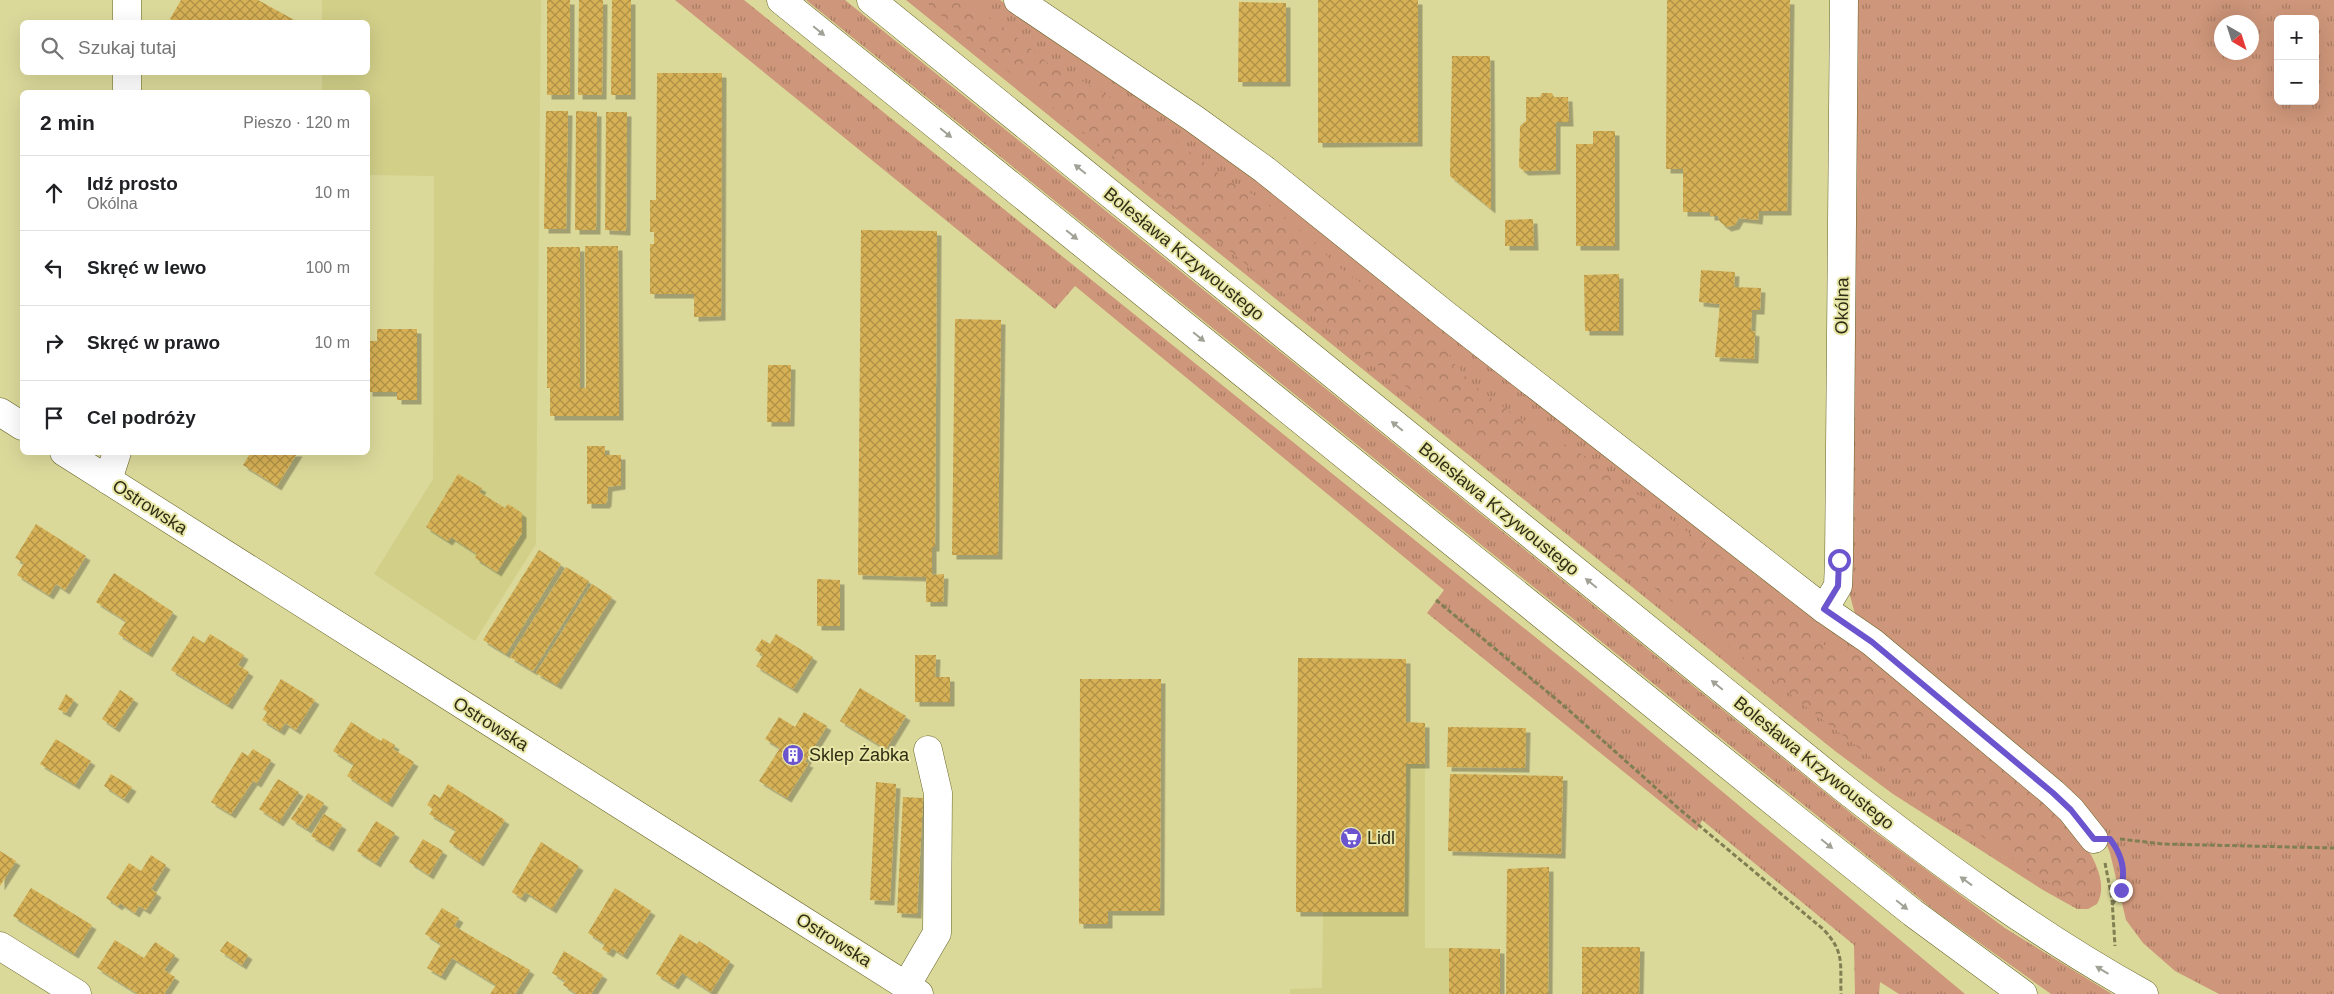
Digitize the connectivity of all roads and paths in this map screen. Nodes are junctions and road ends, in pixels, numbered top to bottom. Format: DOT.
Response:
graph roads {
  1 [pos="127,0"];
  2 [pos="781,0"];
  3 [pos="871,0"];
  4 [pos="1018,0"];
  5 [pos="1844,0"];
  6 [pos="127,20"];
  7 [pos="127,75"];
  8 [pos="127,90"];
  9 [pos="0,412"];
  10 [pos="20,425"];
  11 [pos="69,455"];
  12 [pos="116,455"];
  13 [pos="108,480"];
  14 [pos="1436,600"];
  15 [pos="1824,609"];
  16 [pos="928,750"];
  17 [pos="2102,839"];
  18 [pos="2334,848"];
  19 [pos="2112,905"];
  20 [pos="0,946"];
  21 [pos="2117,979"];
  22 [pos="913,990"];
  23 [pos="77,994"];
  24 [pos="1841,994"];
  25 [pos="2023,994"];
  26 [pos="2144,994"];
  1 -- 6 [label="main road"];
  2 -- 25 [label="main road, one-way"];
  21 -- 3 [label="main road, Bolesława Krzywoustego, one-way"];
  4 -- 15 [label="main road"];
  5 -- 15 [label="main road, Okólna"];
  7 -- 8 [label="main road"];
  9 -- 10 [label="main road"];
  11 -- 13 [label="main road, Ostrowska"];
  12 -- 13 [label="main road"];
  13 -- 22 [label="main road, Ostrowska"];
  14 -- 24 [label="path"];
  15 -- 17 [label="main road"];
  16 -- 22 [label="main road"];
  17 -- 18 [label="path"];
  17 -- 19 [label="path"];
  17 -- 19 [label="path"];
  19 -- 21 [label="path"];
  20 -- 23 [label="main road"];
  21 -- 26 [label="main road, Bolesława Krzywoustego"];
}
